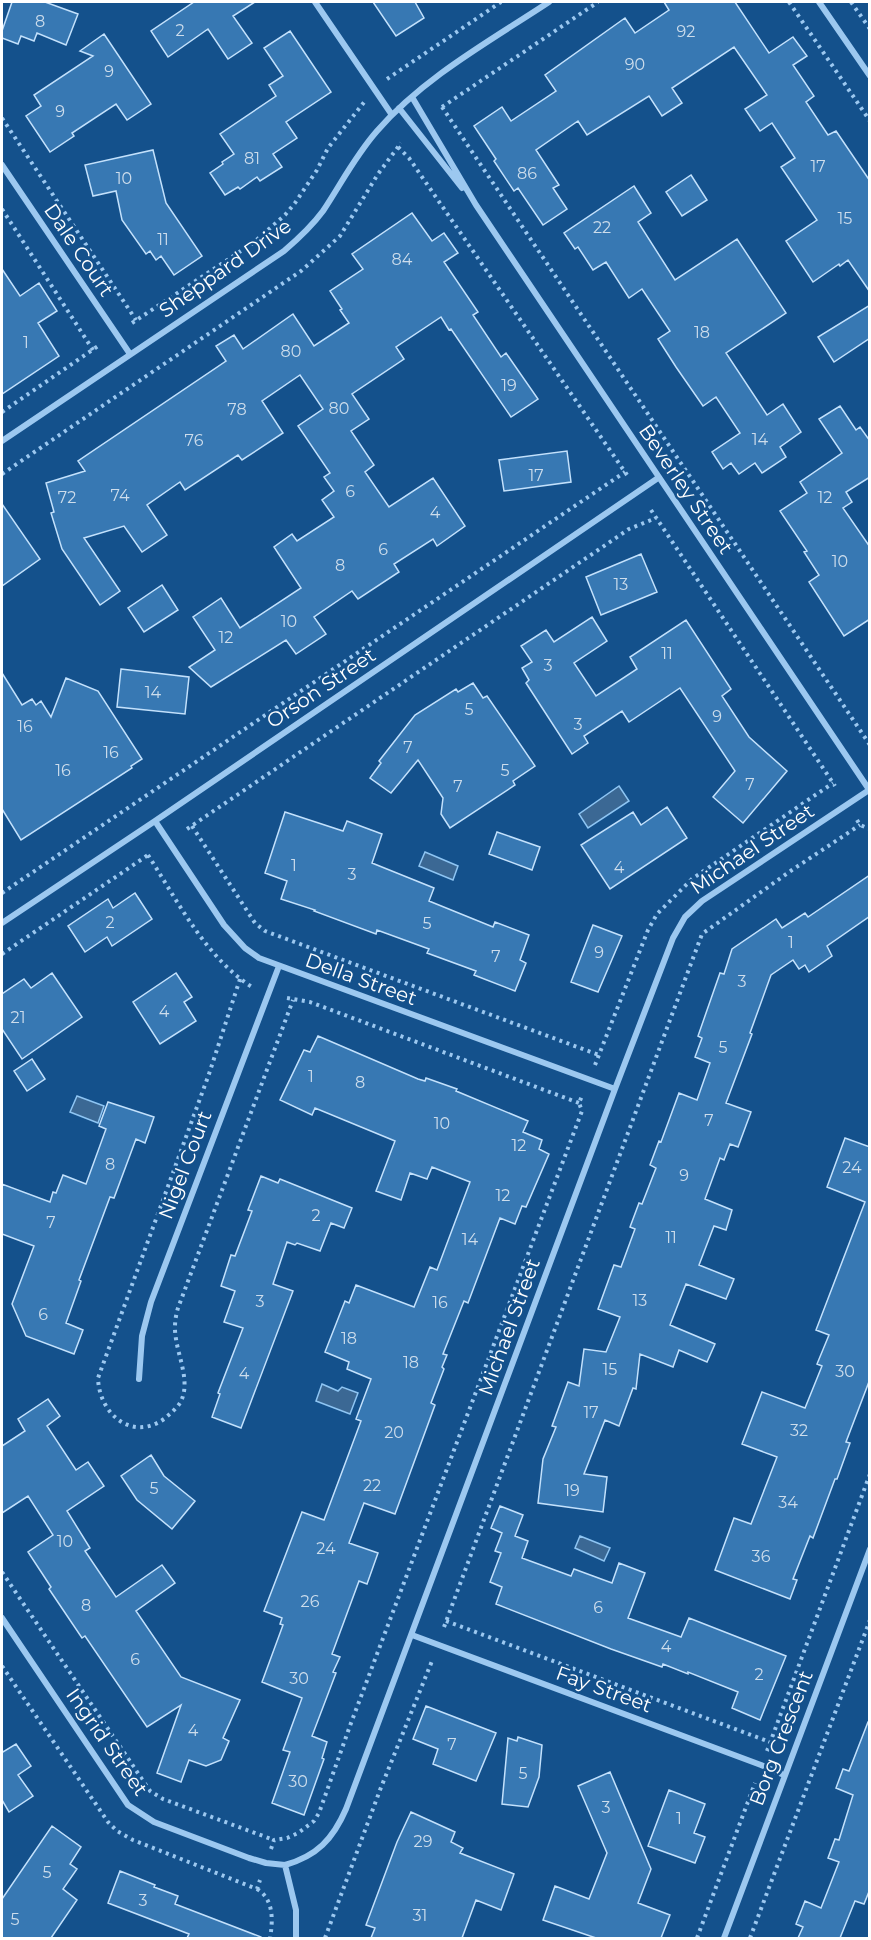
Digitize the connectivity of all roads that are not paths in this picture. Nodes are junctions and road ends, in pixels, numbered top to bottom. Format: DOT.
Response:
graph roads {
  1 [pos="315,2"];
  2 [pos="549,2"];
  3 [pos="819,2"];
  4 [pos="870,76"];
  5 [pos="412,97"];
  6 [pos="399,108"];
  7 [pos="392,115"];
  8 [pos="2,165"];
  9 [pos="476,205"];
  10 [pos="130,354"];
  11 [pos="2,441"];
  12 [pos="658,478"];
  13 [pos="869,791"];
  14 [pos="155,821"];
  15 [pos="2,923"];
  16 [pos="279,966"];
  17 [pos="615,1089"];
  18 [pos="139,1379"];
  19 [pos="870,1549"];
  20 [pos="2,1618"];
  21 [pos="412,1635"];
  22 [pos="784,1775"];
  23 [pos="285,1865"];
  24 [pos="296,1938"];
  25 [pos="724,1938"];
  1 -- 7 [label="street"];
  2 -- 5 [label="street, Sheppard Drive"];
  3 -- 4 [label="street"];
  5 -- 6 [label="street, Sheppard Drive"];
  5 -- 9 [label="street, Beverley Street"];
  6 -- 7 [label="street, Sheppard Drive"];
  6 -- 9 [label="street, Beverley Street"];
  7 -- 10 [label="street, Sheppard Drive"];
  8 -- 10 [label="street, Dale Court"];
  9 -- 12 [label="street, Beverley Street"];
  10 -- 11 [label="street, Sheppard Drive"];
  12 -- 13 [label="street, Beverley Street"];
  12 -- 14 [label="street, Orson Street"];
  13 -- 17 [label="street, Michael Street"];
  14 -- 15 [label="street, Orson Street"];
  14 -- 16 [label="street, Della Street"];
  16 -- 17 [label="street, Della Street"];
  16 -- 18 [label="street, Nigel Court"];
  17 -- 21 [label="street, Michael Street"];
  19 -- 22 [label="street, Borg Crescent"];
  20 -- 23 [label="street, Ingrid Street"];
  21 -- 22 [label="street, Fay Street"];
  21 -- 23 [label="street, Michael Street"];
  22 -- 25 [label="street, Borg Crescent"];
  23 -- 24 [label="street"];
}
